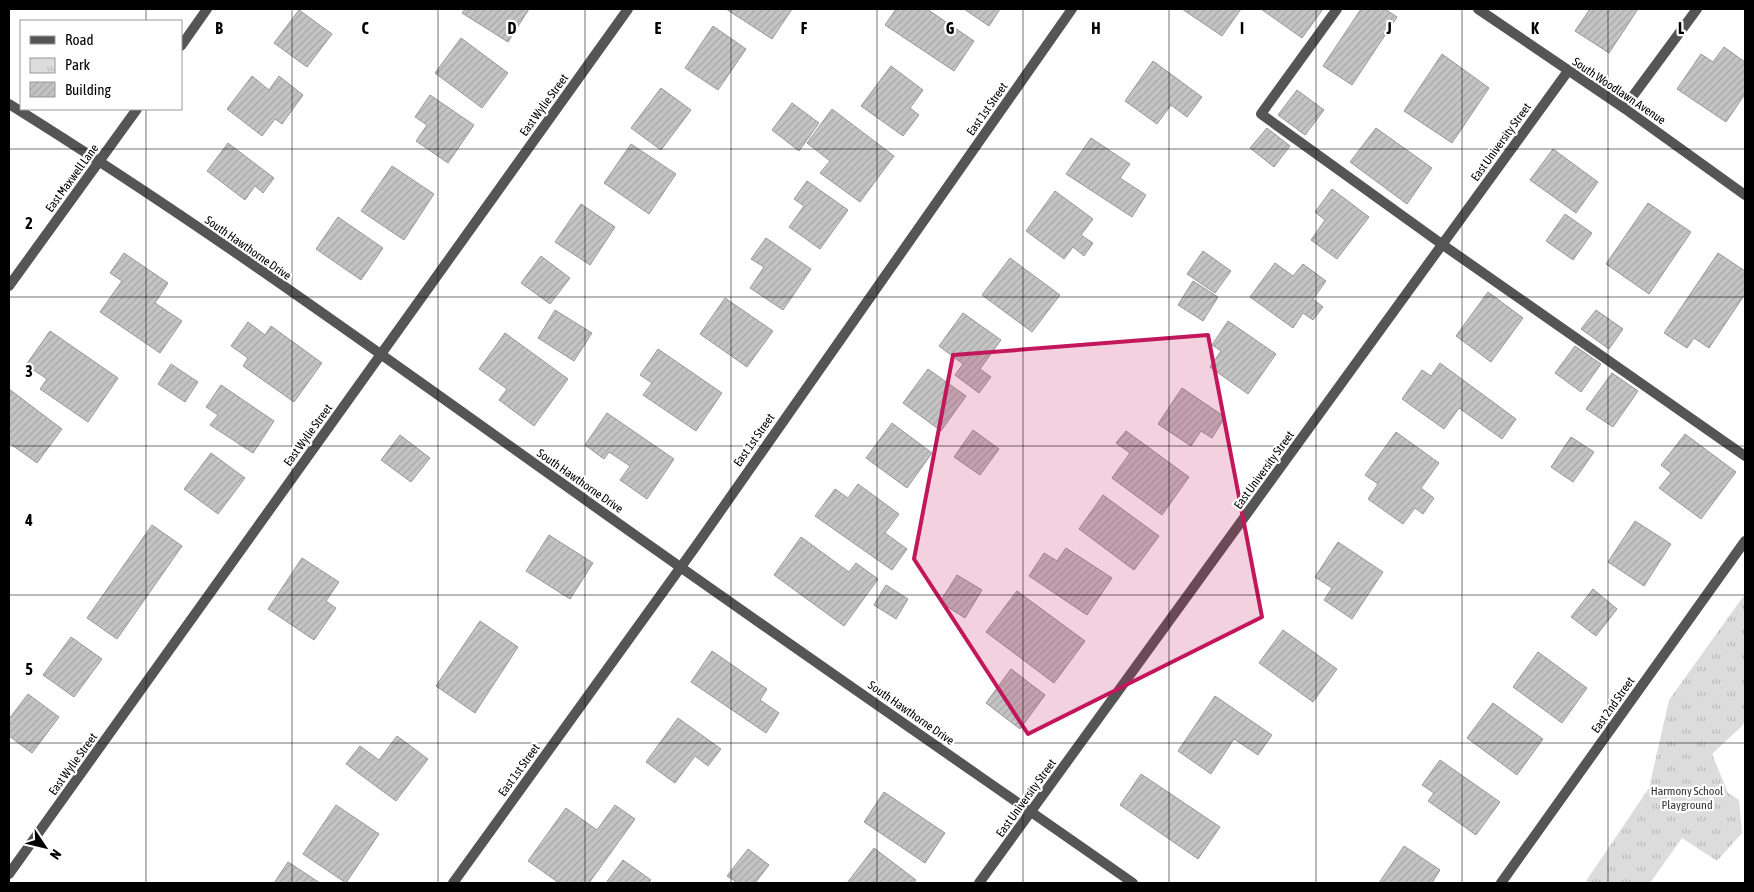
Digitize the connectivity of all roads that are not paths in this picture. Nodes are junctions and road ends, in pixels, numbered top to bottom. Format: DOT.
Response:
graph roads {
  1 [pos="207,9"];
  2 [pos="628,9"];
  3 [pos="1072,9"];
  4 [pos="1337,9"];
  5 [pos="1478,9"];
  6 [pos="1697,9"];
  7 [pos="182,45"];
  8 [pos="1568,71"];
  9 [pos="9,104"];
  10 [pos="1624,108"];
  11 [pos="136,110"];
  12 [pos="101,161"];
  13 [pos="1745,195"];
  14 [pos="1443,245"];
  15 [pos="9,286"];
  16 [pos="381,355"];
  17 [pos="1745,456"];
  18 [pos="1745,541"];
  19 [pos="680,568"];
  20 [pos="1031,812"];
  21 [pos="9,874"];
  22 [pos="453,883"];
  23 [pos="979,883"];
  24 [pos="1133,883"];
  25 [pos="1501,883"];
  1 -- 7 [label="street"];
  2 -- 16 [label="street, East Wylie Street"];
  3 -- 19 [label="street, East 1st Street"];
  4 -- 14 [label="street"];
  5 -- 8 [label="street, South Woodlawn Avenue"];
  6 -- 10 [label="street"];
  8 -- 10 [label="street, South Woodlawn Avenue"];
  8 -- 14 [label="street, East University Street"];
  9 -- 12 [label="street, South Hawthorne Drive"];
  10 -- 13 [label="street, South Woodlawn Avenue"];
  11 -- 12 [label="street, East Maxwell Lane"];
  12 -- 15 [label="street, East Maxwell Lane"];
  12 -- 16 [label="street, South Hawthorne Drive"];
  14 -- 17 [label="street"];
  14 -- 20 [label="street, East University Street"];
  16 -- 19 [label="street, South Hawthorne Drive"];
  16 -- 21 [label="street, East Wylie Street"];
  18 -- 25 [label="street, East 2nd Street"];
  19 -- 20 [label="street, South Hawthorne Drive"];
  19 -- 22 [label="street, East 1st Street"];
  20 -- 23 [label="street, East University Street"];
  20 -- 24 [label="street, South Hawthorne Drive"];
}
